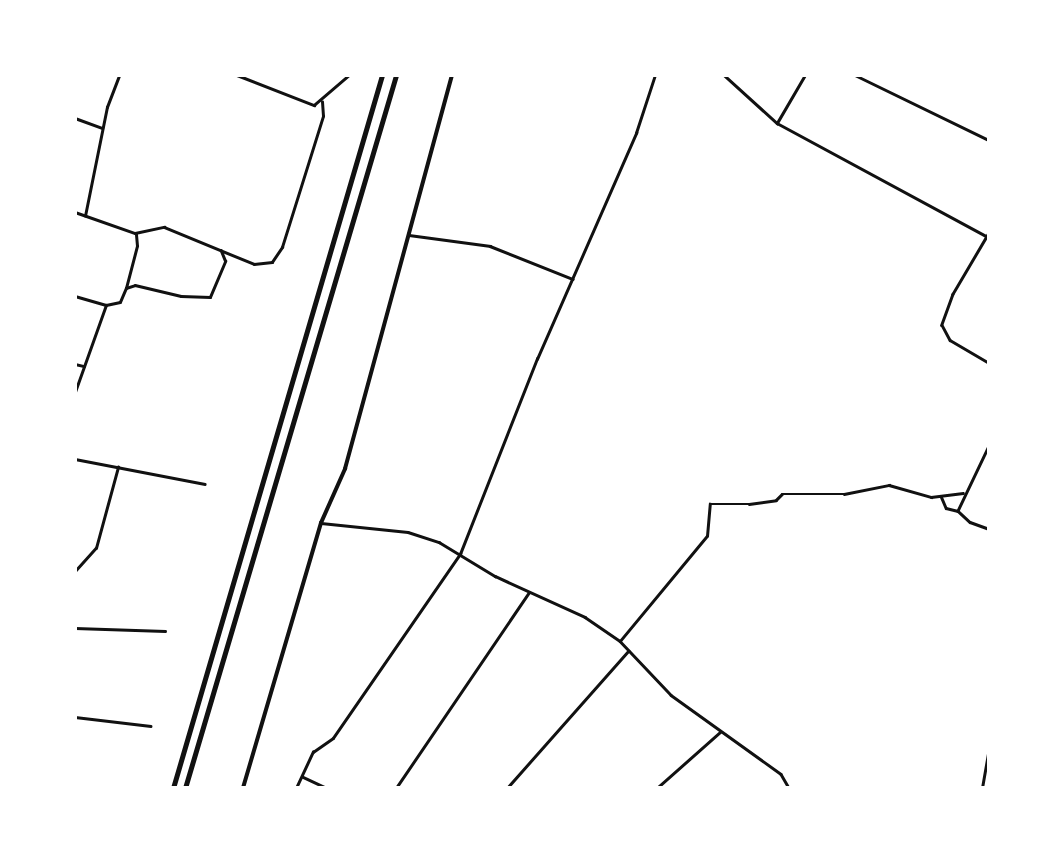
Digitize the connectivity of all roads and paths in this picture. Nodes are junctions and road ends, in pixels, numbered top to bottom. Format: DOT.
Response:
graph roads {
  1 [pos="119,75"];
  2 [pos="169,75"];
  3 [pos="181,75"];
  4 [pos="237,75"];
  5 [pos="349,75"];
  6 [pos="382,75"];
  7 [pos="396,75"];
  8 [pos="452,75"];
  9 [pos="655,75"];
  10 [pos="724,75"];
  11 [pos="805,75"];
  12 [pos="855,75"];
  13 [pos="323,102"];
  14 [pos="75,118"];
  15 [pos="778,123"];
  16 [pos="103,129"];
  17 [pos="989,140"];
  18 [pos="75,212"];
  19 [pos="85,216"];
  20 [pos="135,233"];
  21 [pos="987,234"];
  22 [pos="409,235"];
  23 [pos="221,251"];
  24 [pos="573,279"];
  25 [pos="126,288"];
  26 [pos="75,296"];
  27 [pos="106,305"];
  28 [pos="989,363"];
  29 [pos="75,364"];
  30 [pos="84,366"];
  31 [pos="75,392"];
  32 [pos="989,446"];
  33 [pos="75,459"];
  34 [pos="118,467"];
  35 [pos="205,484"];
  36 [pos="963,494"];
  37 [pos="941,496"];
  38 [pos="958,511"];
  39 [pos="321,523"];
  40 [pos="989,529"];
  41 [pos="460,554"];
  42 [pos="75,571"];
  43 [pos="528,593"];
  44 [pos="75,628"];
  45 [pos="165,631"];
  46 [pos="620,641"];
  47 [pos="628,651"];
  48 [pos="75,717"];
  49 [pos="150,726"];
  50 [pos="721,730"];
  51 [pos="989,748"];
  52 [pos="303,777"];
  53 [pos="788,786"];
  54 [pos="173,788"];
  55 [pos="185,788"];
  56 [pos="243,788"];
  57 [pos="296,788"];
  58 [pos="327,788"];
  59 [pos="396,788"];
  60 [pos="507,788"];
  61 [pos="657,788"];
  62 [pos="782,788"];
  63 [pos="982,788"];
  1 -- 16 [label="street"];
  2 -- 3 [label="street"];
  4 -- 13 [label="street"];
  5 -- 13 [label="street"];
  6 -- 54 [label="highway"];
  7 -- 55 [label="highway"];
  8 -- 22 [label="street"];
  9 -- 24 [label="street"];
  10 -- 15 [label="street"];
  11 -- 15 [label="street"];
  12 -- 17 [label="street"];
  13 -- 23 [label="street"];
  14 -- 16 [label="street"];
  15 -- 21 [label="street"];
  16 -- 19 [label="street"];
  18 -- 19 [label="street"];
  19 -- 20 [label="street"];
  20 -- 23 [label="street"];
  20 -- 25 [label="street"];
  21 -- 28 [label="street"];
  22 -- 24 [label="street"];
  22 -- 39 [label="street"];
  23 -- 25 [label="street"];
  24 -- 41 [label="street"];
  25 -- 27 [label="street"];
  26 -- 27 [label="street"];
  27 -- 30 [label="street"];
  29 -- 30 [label="street"];
  30 -- 31 [label="street"];
  32 -- 36 [label="street"];
  33 -- 34 [label="street"];
  34 -- 35 [label="street"];
  34 -- 42 [label="street"];
  36 -- 37 [label="street"];
  36 -- 38 [label="street"];
  37 -- 38 [label="street"];
  37 -- 46 [label="street"];
  38 -- 40 [label="street"];
  39 -- 41 [label="street"];
  39 -- 56 [label="street"];
  41 -- 43 [label="street"];
  41 -- 52 [label="street"];
  43 -- 46 [label="street"];
  43 -- 59 [label="street"];
  44 -- 45 [label="street"];
  46 -- 47 [label="street"];
  47 -- 50 [label="street"];
  47 -- 60 [label="street"];
  48 -- 49 [label="street"];
  50 -- 53 [label="street"];
  50 -- 61 [label="street"];
  51 -- 63 [label="street"];
  52 -- 57 [label="street"];
  52 -- 58 [label="street"];
  53 -- 62 [label="street"];
}
